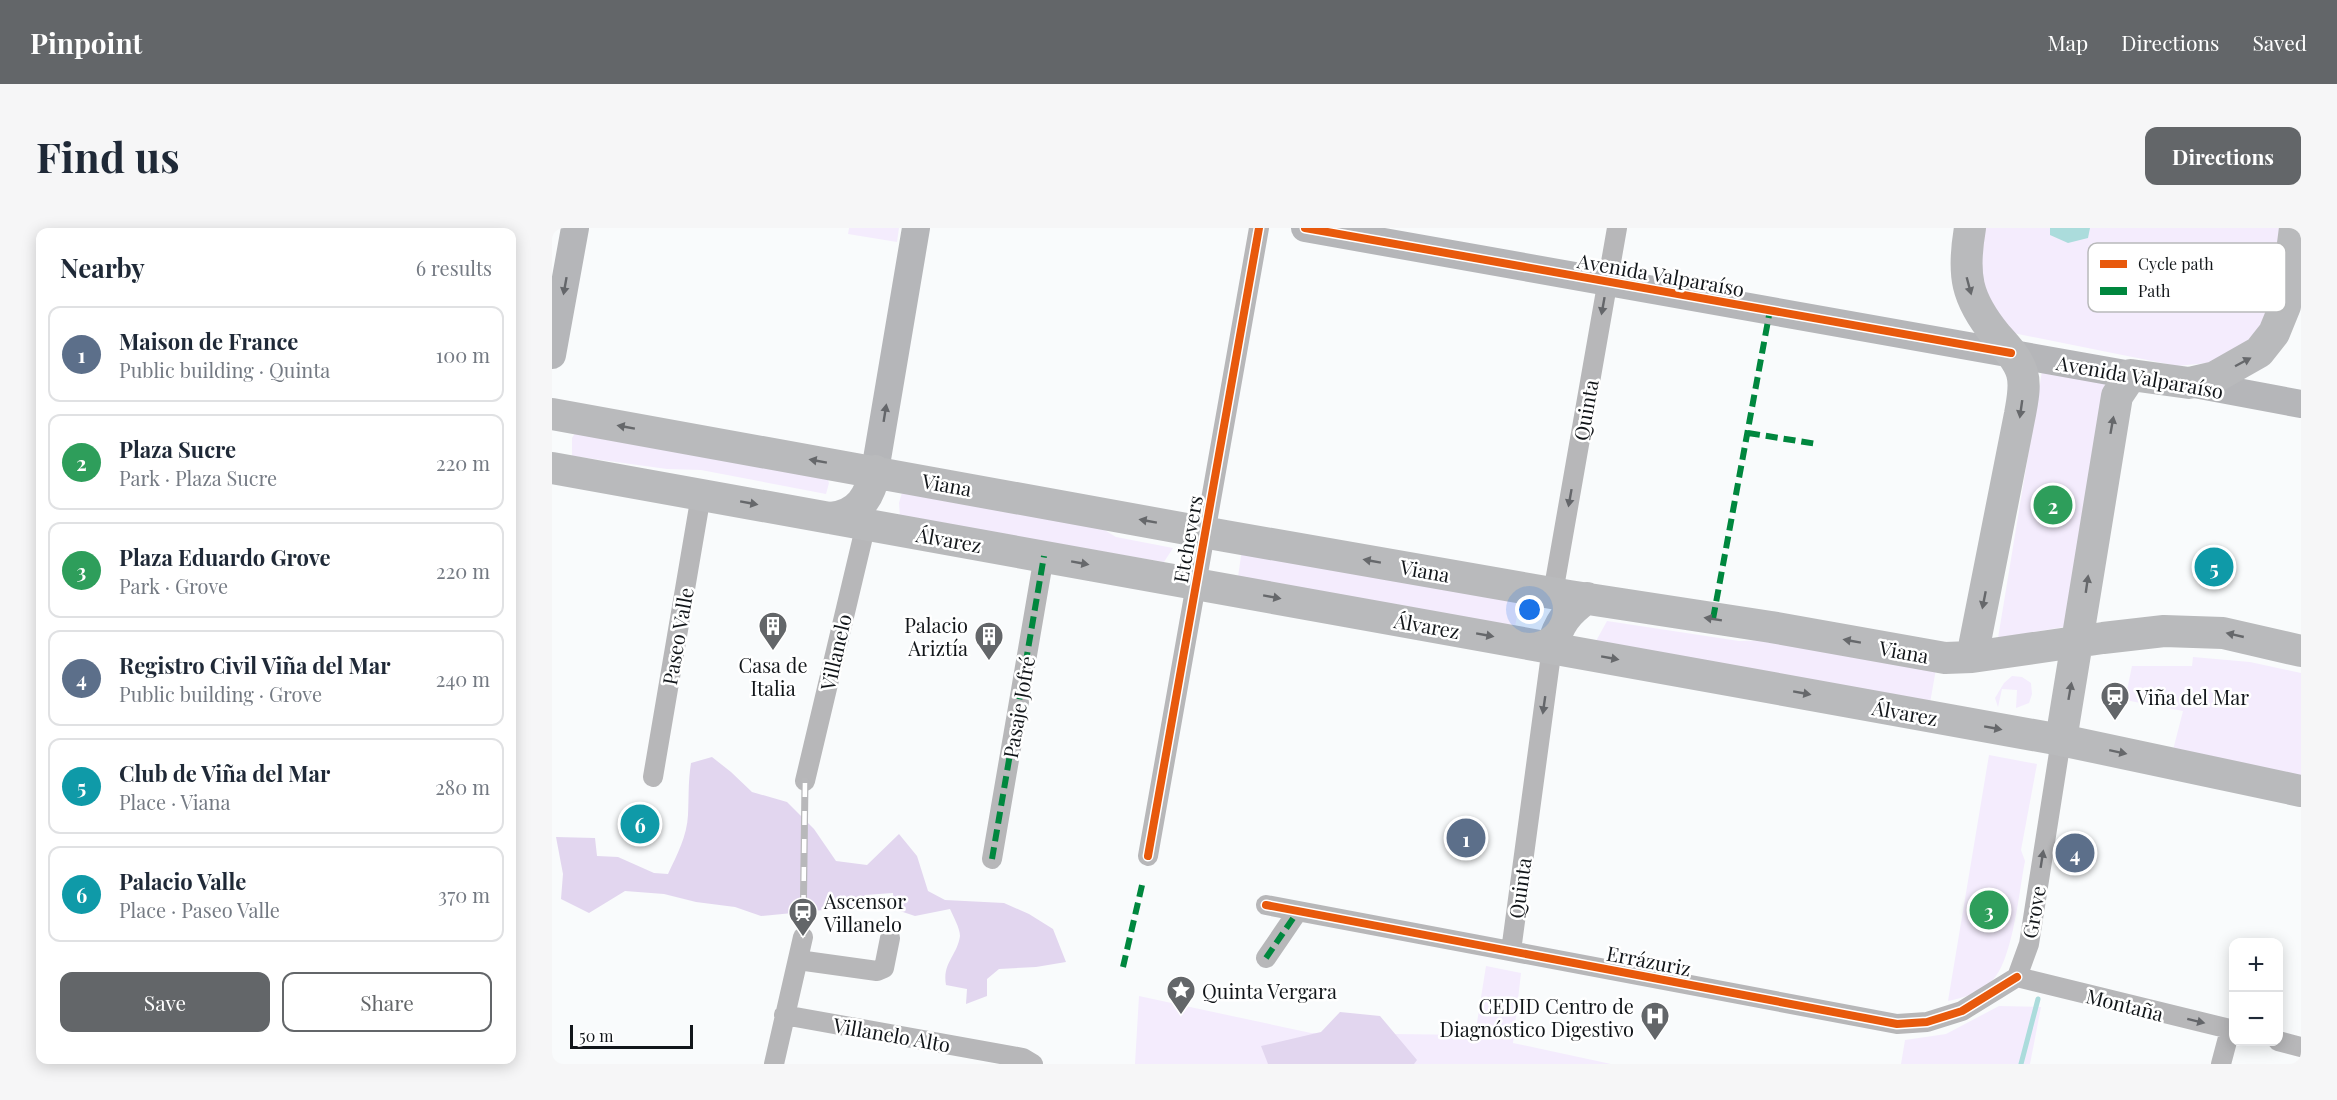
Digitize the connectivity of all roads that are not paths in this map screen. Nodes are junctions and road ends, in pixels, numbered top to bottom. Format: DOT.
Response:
graph roads {
  1 [pos="575,228"];
  2 [pos="916,228"];
  3 [pos="1259,228"];
  4 [pos="1305,228"];
  5 [pos="1617,228"];
  6 [pos="1970,228"];
  7 [pos="2295,228"];
  8 [pos="1607,282"];
  9 [pos="2286,298"];
  10 [pos="2283,312"];
  11 [pos="2012,353"];
  12 [pos="552,355"];
  13 [pos="2131,375"];
  14 [pos="2189,383"];
  15 [pos="2301,404"];
  16 [pos="552,414"];
  17 [pos="552,468"];
  18 [pos="876,471"];
  19 [pos="701,495"];
  20 [pos="830,518"];
  21 [pos="866,524"];
  22 [pos="1206,532"];
  23 [pos="1044,556"];
  24 [pos="1196,584"];
  25 [pos="1553,593"];
  26 [pos="1587,598"];
  27 [pos="2079,642"];
  28 [pos="1552,647"];
  29 [pos="2301,651"];
  30 [pos="1972,657"];
  31 [pos="2061,740"];
  32 [pos="653,777"];
  33 [pos="805,781"];
  34 [pos="2301,791"];
  35 [pos="1148,856"];
  36 [pos="992,859"];
  37 [pos="1266,905"];
  38 [pos="1298,911"];
  39 [pos="803,937"];
  40 [pos="890,938"];
  41 [pos="1511,951"];
  42 [pos="1266,958"];
  43 [pos="798,960"];
  44 [pos="2017,977"];
  45 [pos="784,1015"];
  46 [pos="2229,1029"];
  47 [pos="2229,1039"];
  48 [pos="2283,1042"];
  49 [pos="2301,1047"];
  50 [pos="774,1064"];
  51 [pos="1033,1064"];
  52 [pos="2221,1064"];
  1 -- 12 [label="street, one-way"];
  18 -- 2 [label="street, one-way"];
  3 -- 22 [label="street, Etchevers"];
  4 -- 8 [label="street, Avenida Valparaíso"];
  5 -- 8 [label="street, Quinta"];
  6 -- 11 [label="main road, one-way"];
  9 -- 7 [label="main road, one-way"];
  8 -- 11 [label="street, Avenida Valparaíso"];
  8 -- 25 [label="street, Quinta, one-way"];
  14 -- 10 [label="main road, one-way"];
  11 -- 13 [label="street, Avenida Valparaíso"];
  11 -- 30 [label="main road, one-way"];
  13 -- 14 [label="main road, Avenida Valparaíso"];
  27 -- 13 [label="main road, one-way"];
  14 -- 15 [label="street, Avenida Valparaíso"];
  18 -- 16 [label="main road, Viana, one-way"];
  17 -- 19 [label="main road, Álvarez"];
  18 -- 20 [label="main road"];
  22 -- 18 [label="main road, Viana, one-way"];
  19 -- 20 [label="main road, Álvarez, one-way"];
  19 -- 32 [label="street, Paseo Valle"];
  20 -- 21 [label="main road, Álvarez"];
  21 -- 23 [label="main road, Álvarez"];
  21 -- 33 [label="street, Villanelo"];
  22 -- 24 [label="street, Etchevers"];
  25 -- 22 [label="main road, Viana, one-way"];
  23 -- 24 [label="main road, Álvarez, one-way"];
  23 -- 36 [label="street, Pasaje Jofré"];
  24 -- 28 [label="main road, Álvarez, one-way"];
  24 -- 35 [label="street, Etchevers"];
  25 -- 26 [label="main road, Viana"];
  26 -- 28 [label="main road"];
  30 -- 26 [label="main road, Viana, one-way"];
  29 -- 27 [label="main road, Viana, one-way"];
  27 -- 30 [label="main road, Viana"];
  31 -- 27 [label="main road, one-way"];
  28 -- 31 [label="main road, Álvarez, one-way"];
  28 -- 41 [label="street, Quinta, one-way"];
  31 -- 34 [label="main road, Álvarez, one-way"];
  44 -- 31 [label="street, Grove, one-way"];
  37 -- 38 [label="street, Errázuriz"];
  38 -- 41 [label="street, Errázuriz"];
  38 -- 42 [label="street"];
  39 -- 43 [label="street"];
  40 -- 43 [label="street"];
  41 -- 44 [label="street, Errázuriz"];
  43 -- 45 [label="street"];
  44 -- 46 [label="street, Montaña, one-way"];
  45 -- 50 [label="street"];
  45 -- 51 [label="street, Villanelo Alto"];
  47 -- 52 [label="street"];
  48 -- 49 [label="street"];
}
